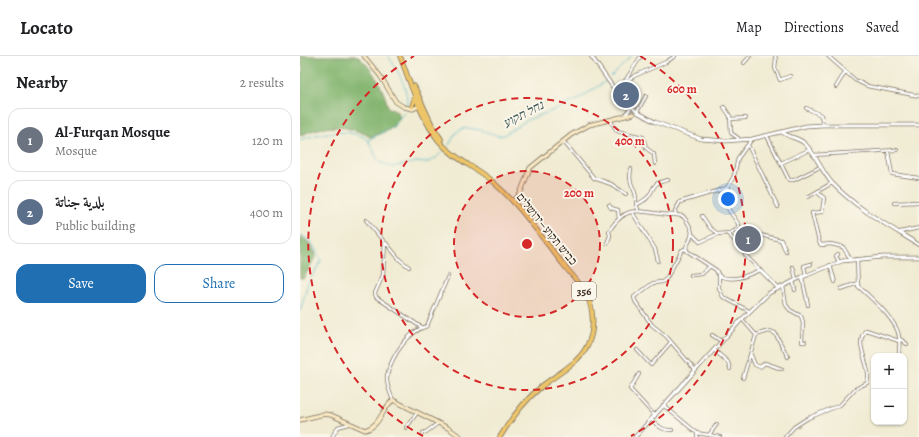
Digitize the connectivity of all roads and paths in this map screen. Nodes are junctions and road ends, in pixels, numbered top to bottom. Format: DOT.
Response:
graph roads {
  1 [pos="364,56"];
  2 [pos="591,56"];
  3 [pos="640,56"];
  4 [pos="675,56"];
  5 [pos="750,56"];
  6 [pos="775,56"];
  7 [pos="779,56"];
  8 [pos="828,56"];
  9 [pos="400,58"];
  10 [pos="776,59"];
  11 [pos="744,63"];
  12 [pos="846,72"];
  13 [pos="790,76"];
  14 [pos="625,81"];
  15 [pos="836,87"];
  16 [pos="616,90"];
  17 [pos="415,94"];
  18 [pos="646,96"];
  19 [pos="919,96"];
  20 [pos="420,104"];
  21 [pos="412,106"];
  22 [pos="724,107"];
  23 [pos="406,108"];
  24 [pos="806,108"];
  25 [pos="632,109"];
  26 [pos="637,112"];
  27 [pos="633,114"];
  28 [pos="624,116"];
  29 [pos="642,116"];
  30 [pos="746,118"];
  31 [pos="730,119"];
  32 [pos="610,120"];
  33 [pos="823,125"];
  34 [pos="919,125"];
  35 [pos="782,132"];
  36 [pos="767,136"];
  37 [pos="752,139"];
  38 [pos="740,140"];
  39 [pos="563,141"];
  40 [pos="747,146"];
  41 [pos="809,150"];
  42 [pos="888,150"];
  43 [pos="897,150"];
  44 [pos="812,155"];
  45 [pos="655,164"];
  46 [pos="781,164"];
  47 [pos="820,167"];
  48 [pos="631,169"];
  49 [pos="919,178"];
  50 [pos="668,180"];
  51 [pos="832,182"];
  52 [pos="727,188"];
  53 [pos="817,192"];
  54 [pos="626,194"];
  55 [pos="808,197"];
  56 [pos="513,202"];
  57 [pos="919,202"];
  58 [pos="894,203"];
  59 [pos="636,204"];
  60 [pos="609,205"];
  61 [pos="778,207"];
  62 [pos="638,210"];
  63 [pos="632,212"];
  64 [pos="676,215"];
  65 [pos="702,216"];
  66 [pos="619,219"];
  67 [pos="366,220"];
  68 [pos="738,227"];
  69 [pos="919,228"];
  70 [pos="605,231"];
  71 [pos="609,231"];
  72 [pos="900,232"];
  73 [pos="729,233"];
  74 [pos="718,234"];
  75 [pos="693,235"];
  76 [pos="385,243"];
  77 [pos="607,243"];
  78 [pos="919,245"];
  79 [pos="686,249"];
  80 [pos="786,252"];
  81 [pos="838,254"];
  82 [pos="919,257"];
  83 [pos="857,259"];
  84 [pos="851,260"];
  85 [pos="658,261"];
  86 [pos="839,262"];
  87 [pos="811,264"];
  88 [pos="830,265"];
  89 [pos="710,266"];
  90 [pos="793,267"];
  91 [pos="409,268"];
  92 [pos="760,270"];
  93 [pos="691,275"];
  94 [pos="448,276"];
  95 [pos="719,276"];
  96 [pos="806,276"];
  97 [pos="802,277"];
  98 [pos="795,280"];
  99 [pos="835,282"];
  100 [pos="858,283"];
  101 [pos="783,286"];
  102 [pos="778,288"];
  103 [pos="841,289"];
  104 [pos="795,290"];
  105 [pos="808,305"];
  106 [pos="750,311"];
  107 [pos="742,319"];
  108 [pos="421,327"];
  109 [pos="712,335"];
  110 [pos="756,335"];
  111 [pos="899,340"];
  112 [pos="721,341"];
  113 [pos="671,342"];
  114 [pos="805,342"];
  115 [pos="907,344"];
  116 [pos="714,349"];
  117 [pos="637,350"];
  118 [pos="899,353"];
  119 [pos="750,355"];
  120 [pos="788,357"];
  121 [pos="730,369"];
  122 [pos="782,369"];
  123 [pos="696,370"];
  124 [pos="639,374"];
  125 [pos="743,378"];
  126 [pos="393,400"];
  127 [pos="664,405"];
  128 [pos="416,414"];
  129 [pos="655,416"];
  130 [pos="300,420"];
  131 [pos="511,420"];
  132 [pos="652,420"];
  133 [pos="349,424"];
  134 [pos="437,424"];
  135 [pos="717,424"];
  136 [pos="406,428"];
  137 [pos="672,430"];
  138 [pos="423,433"];
  139 [pos="697,433"];
  140 [pos="709,435"];
  141 [pos="332,437"];
  142 [pos="460,437"];
  143 [pos="497,437"];
  144 [pos="500,437"];
  145 [pos="636,437"];
  146 [pos="697,437"];
  147 [pos="720,437"];
  148 [pos="786,437"];
  1 -- 23 [label="main road"];
  2 -- 16 [label="street"];
  3 -- 14 [label="street"];
  4 -- 14 [label="street"];
  5 -- 11 [label="street"];
  6 -- 10 [label="street"];
  7 -- 10 [label="street"];
  8 -- 12 [label="street"];
  9 -- 17 [label="main road, כביש תקוע–ירושלים / 356"];
  9 -- 20 [label="main road, כביש תקוע–ירושלים / 356"];
  10 -- 13 [label="street"];
  12 -- 15 [label="street"];
  12 -- 19 [label="street"];
  14 -- 16 [label="street"];
  16 -- 25 [label="street"];
  17 -- 20 [label="main road, כביש תקוע–ירושלים / 356"];
  17 -- 21 [label="main road"];
  18 -- 26 [label="street"];
  20 -- 21 [label="main road"];
  20 -- 23 [label="main road"];
  20 -- 56 [label="main road, כביש תקוע–ירושלים / 356"];
  21 -- 23 [label="main road"];
  22 -- 31 [label="street"];
  24 -- 33 [label="street"];
  25 -- 26 [label="street"];
  25 -- 27 [label="street"];
  25 -- 28 [label="street"];
  26 -- 27 [label="street"];
  26 -- 29 [label="street"];
  27 -- 28 [label="main road"];
  27 -- 29 [label="street"];
  28 -- 32 [label="main road"];
  29 -- 38 [label="street"];
  30 -- 31 [label="street"];
  31 -- 38 [label="street"];
  32 -- 39 [label="main road"];
  32 -- 45 [label="street"];
  33 -- 34 [label="street"];
  33 -- 35 [label="street"];
  35 -- 36 [label="street"];
  35 -- 41 [label="street"];
  36 -- 37 [label="street"];
  36 -- 46 [label="street"];
  37 -- 38 [label="street"];
  37 -- 40 [label="street"];
  38 -- 40 [label="street"];
  39 -- 54 [label="street"];
  39 -- 56 [label="main road"];
  40 -- 52 [label="street"];
  40 -- 61 [label="street"];
  41 -- 44 [label="street"];
  41 -- 46 [label="street"];
  42 -- 43 [label="street"];
  42 -- 44 [label="street"];
  42 -- 49 [label="street"];
  44 -- 47 [label="street"];
  46 -- 47 [label="street"];
  47 -- 51 [label="street"];
  48 -- 59 [label="street"];
  50 -- 59 [label="street"];
  51 -- 53 [label="street"];
  51 -- 72 [label="street"];
  52 -- 64 [label="street"];
  52 -- 68 [label="street"];
  53 -- 55 [label="street"];
  53 -- 84 [label="street"];
  56 -- 131 [label="main road, כביש תקוע–ירושלים / 356"];
  57 -- 58 [label="street"];
  59 -- 62 [label="street"];
  60 -- 66 [label="street"];
  62 -- 63 [label="street"];
  62 -- 64 [label="street"];
  63 -- 66 [label="street"];
  63 -- 85 [label="street"];
  64 -- 75 [label="street"];
  65 -- 74 [label="street"];
  66 -- 71 [label="street"];
  67 -- 76 [label="street"];
  68 -- 73 [label="street"];
  68 -- 80 [label="street"];
  69 -- 72 [label="street"];
  70 -- 71 [label="street"];
  71 -- 77 [label="street"];
  72 -- 78 [label="street"];
  73 -- 74 [label="street"];
  73 -- 92 [label="street"];
  74 -- 75 [label="street"];
  75 -- 79 [label="street"];
  76 -- 91 [label="street"];
  76 -- 108 [label="street"];
  79 -- 89 [label="street"];
  79 -- 113 [label="street"];
  81 -- 86 [label="street"];
  82 -- 83 [label="street"];
  83 -- 84 [label="street"];
  83 -- 100 [label="street"];
  84 -- 86 [label="street"];
  86 -- 88 [label="street"];
  87 -- 96 [label="street"];
  88 -- 96 [label="street"];
  88 -- 99 [label="street"];
  89 -- 93 [label="street"];
  89 -- 95 [label="street"];
  90 -- 98 [label="street"];
  92 -- 95 [label="street"];
  92 -- 102 [label="street"];
  94 -- 108 [label="street"];
  95 -- 106 [label="street"];
  96 -- 97 [label="street"];
  97 -- 98 [label="street"];
  97 -- 105 [label="street"];
  98 -- 101 [label="street"];
  98 -- 104 [label="street"];
  100 -- 103 [label="street"];
  100 -- 111 [label="street"];
  101 -- 102 [label="street"];
  101 -- 114 [label="street"];
  102 -- 106 [label="street"];
  106 -- 107 [label="street"];
  107 -- 110 [label="street"];
  107 -- 112 [label="street"];
  108 -- 126 [label="street"];
  109 -- 112 [label="street"];
  110 -- 119 [label="street"];
  110 -- 120 [label="street"];
  111 -- 115 [label="street"];
  111 -- 118 [label="street"];
  111 -- 148 [label="street"];
  112 -- 116 [label="street"];
  113 -- 117 [label="street"];
  113 -- 123 [label="street"];
  116 -- 121 [label="street"];
  116 -- 123 [label="street"];
  119 -- 122 [label="street"];
  119 -- 125 [label="street"];
  123 -- 127 [label="street"];
  124 -- 129 [label="street"];
  126 -- 128 [label="main road"];
  126 -- 133 [label="main road"];
  127 -- 129 [label="street"];
  127 -- 139 [label="street"];
  128 -- 134 [label="main road"];
  128 -- 136 [label="street"];
  129 -- 132 [label="street"];
  130 -- 133 [label="main road"];
  131 -- 143 [label="main road"];
  131 -- 144 [label="main road, כביש תקוע–ירושלים / 356"];
  132 -- 137 [label="street"];
  132 -- 145 [label="street"];
  133 -- 141 [label="street"];
  134 -- 138 [label="street"];
  134 -- 142 [label="main road"];
  135 -- 140 [label="street"];
  139 -- 140 [label="street"];
  139 -- 146 [label="street"];
  140 -- 147 [label="street"];
}
